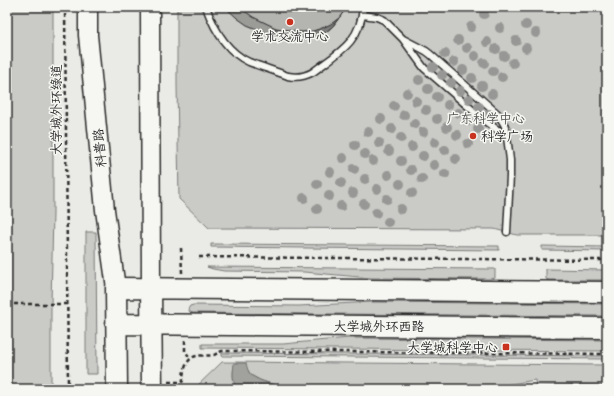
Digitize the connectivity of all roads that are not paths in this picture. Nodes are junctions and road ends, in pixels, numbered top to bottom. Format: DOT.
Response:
graph roads {
  1 [pos="88,7"];
  2 [pos="150,7"];
  3 [pos="206,7"];
  4 [pos="363,7"];
  5 [pos="363,15"];
  6 [pos="403,39"];
  7 [pos="507,140"];
  8 [pos="507,232"];
  9 [pos="116,288"];
  10 [pos="151,288"];
  11 [pos="607,292"];
  12 [pos="116,324"];
  13 [pos="151,325"];
  14 [pos="607,328"];
  15 [pos="159,386"];
  16 [pos="117,389"];
  1 -- 9 [label="street, 科普路"];
  2 -- 10 [label="street"];
  3 -- 5 [label="lane"];
  4 -- 5 [label="lane"];
  5 -- 6 [label="lane"];
  6 -- 7 [label="lane"];
  6 -- 7 [label="lane"];
  7 -- 8 [label="lane"];
  9 -- 10 [label="main road"];
  9 -- 12 [label="main road"];
  10 -- 11 [label="main road"];
  10 -- 13 [label="main road"];
  12 -- 13 [label="main road, 大学城外环西路"];
  12 -- 16 [label="main road"];
  13 -- 14 [label="main road, 大学城外环西路"];
  13 -- 15 [label="main road"];
}
